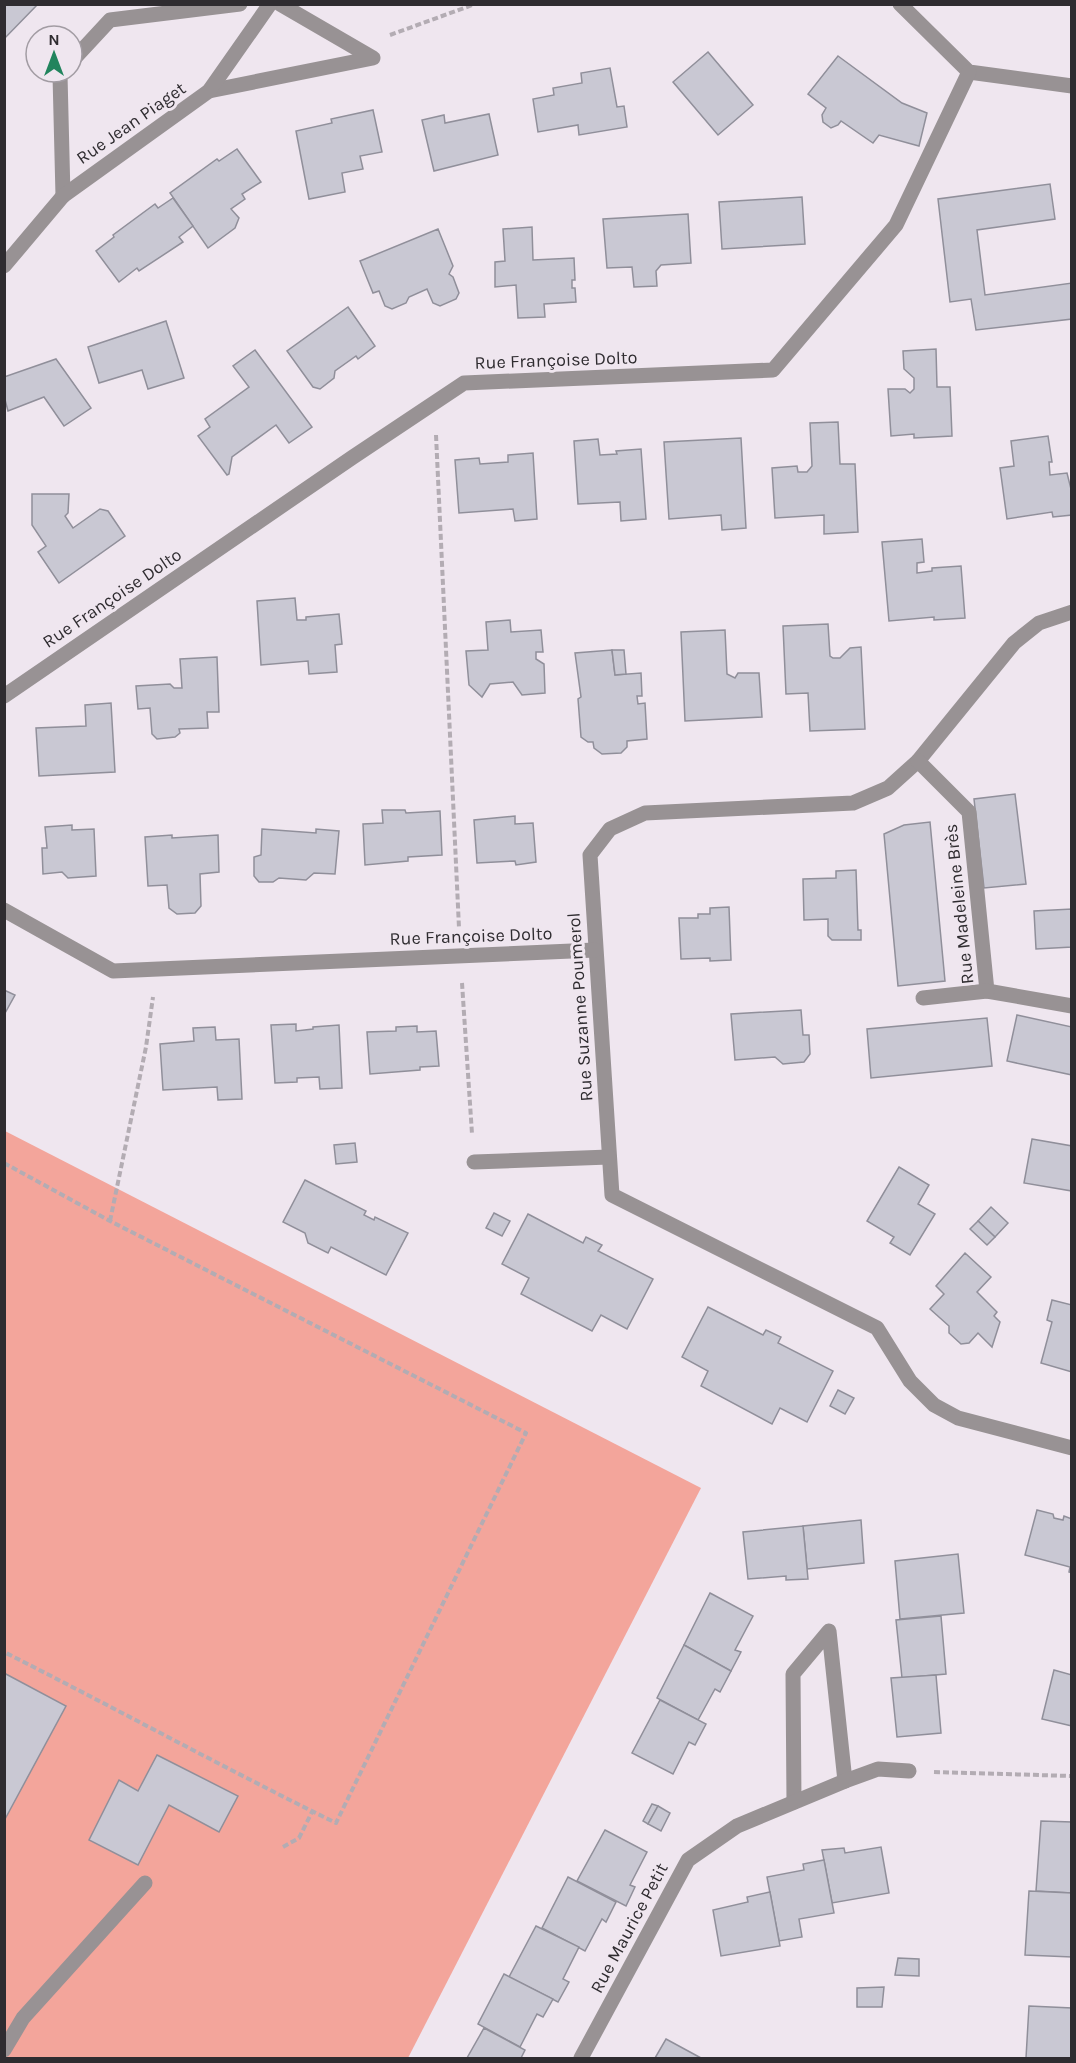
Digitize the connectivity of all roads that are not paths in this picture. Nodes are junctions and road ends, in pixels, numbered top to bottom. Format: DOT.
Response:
graph roads {
  1 [pos="240,4"];
  2 [pos="270,4"];
  3 [pos="279,4"];
  4 [pos="900,4"];
  5 [pos="84,48"];
  6 [pos="969,72"];
  7 [pos="60,84"];
  8 [pos="1071,86"];
  9 [pos="209,92"];
  10 [pos="63,196"];
  11 [pos="4,266"];
  12 [pos="1071,612"];
  13 [pos="4,696"];
  14 [pos="918,761"];
  15 [pos="4,910"];
  16 [pos="595,950"];
  17 [pos="987,991"];
  18 [pos="923,998"];
  19 [pos="1071,1006"];
  20 [pos="609,1157"];
  21 [pos="474,1162"];
  22 [pos="1071,1448"];
  23 [pos="909,1771"];
  24 [pos="845,1781"];
  25 [pos="795,1802"];
  26 [pos="145,1883"];
  27 [pos="4,2050"];
  28 [pos="581,2058"];
  1 -- 5 [label="street"];
  2 -- 9 [label="street, Rue Jean Piaget"];
  3 -- 9 [label="street"];
  4 -- 6 [label="street"];
  6 -- 8 [label="street"];
  6 -- 13 [label="street, Rue Françoise Dolto"];
  7 -- 10 [label="street"];
  9 -- 10 [label="street, Rue Jean Piaget"];
  10 -- 11 [label="street, Rue Jean Piaget"];
  12 -- 14 [label="street, Rue Suzanne Poumerol"];
  14 -- 16 [label="street, Rue Suzanne Poumerol"];
  14 -- 17 [label="street, Rue Madeleine Brès"];
  15 -- 16 [label="street, Rue Françoise Dolto"];
  16 -- 20 [label="street, Rue Suzanne Poumerol"];
  17 -- 18 [label="street, Rue Madeleine Brès"];
  17 -- 19 [label="street, Rue Madeleine Brès"];
  20 -- 21 [label="street"];
  20 -- 22 [label="street, Rue Suzanne Poumerol"];
  23 -- 24 [label="street, Rue Maurice Petit"];
  24 -- 25 [label="street, Rue Maurice Petit"];
  24 -- 25 [label="street"];
  25 -- 28 [label="street, Rue Maurice Petit"];
  26 -- 27 [label="street"];
}
